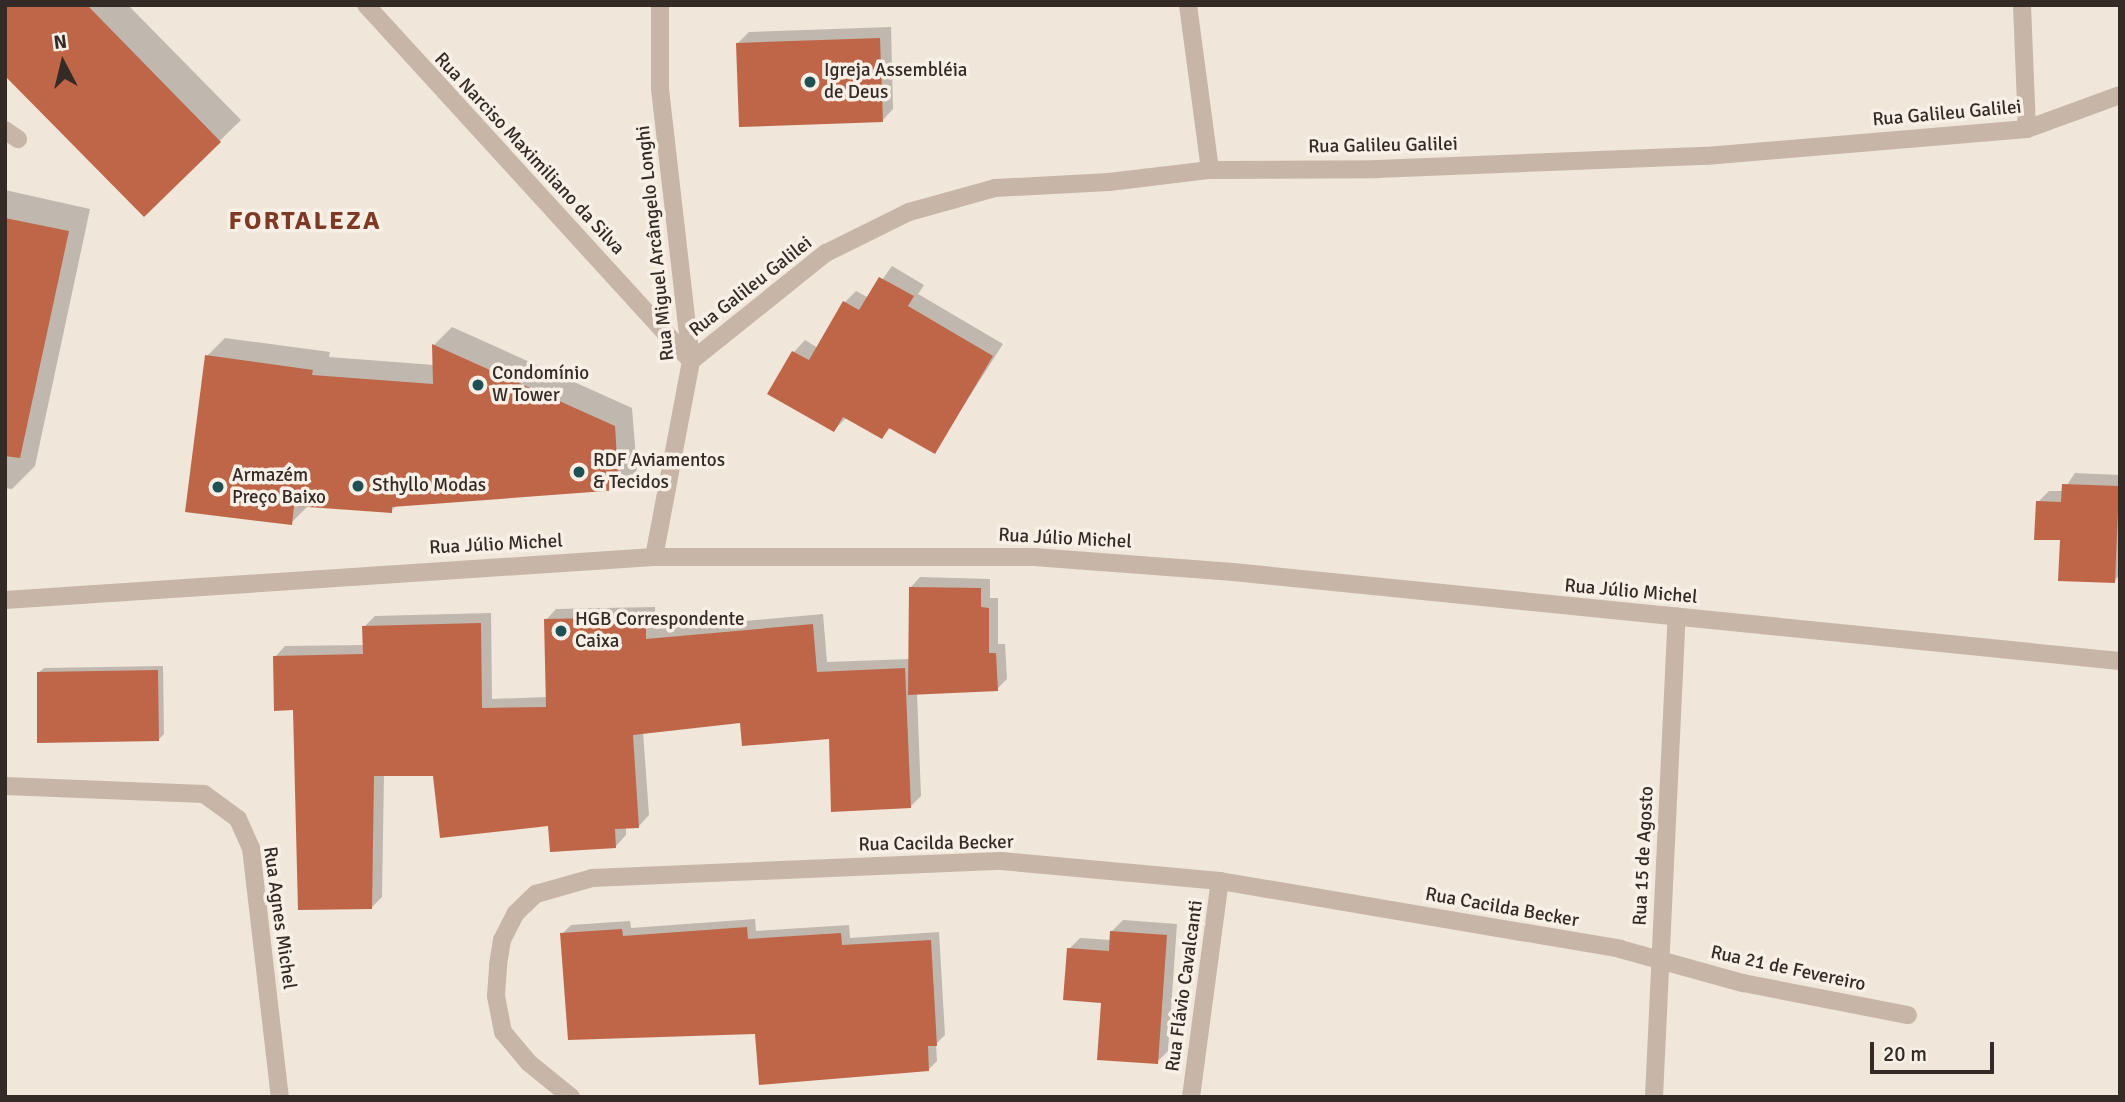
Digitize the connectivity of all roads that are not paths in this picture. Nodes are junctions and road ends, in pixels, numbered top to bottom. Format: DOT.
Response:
graph roads {
  1 [pos="366,5"];
  2 [pos="660,5"];
  3 [pos="1188,5"];
  4 [pos="2022,5"];
  5 [pos="2120,95"];
  6 [pos="2027,129"];
  7 [pos="1210,170"];
  8 [pos="691,361"];
  9 [pos="654,556"];
  10 [pos="5,600"];
  11 [pos="1677,617"];
  12 [pos="2120,661"];
  13 [pos="5,786"];
  14 [pos="1220,881"];
  15 [pos="1660,961"];
  16 [pos="1908,1015"];
  17 [pos="280,1097"];
  18 [pos="571,1097"];
  19 [pos="1191,1097"];
  20 [pos="1654,1097"];
  1 -- 8 [label="street, Rua Narciso Maximiliano da Silva"];
  2 -- 8 [label="street, Rua Miguel Arcângelo Longhi"];
  3 -- 7 [label="street"];
  4 -- 6 [label="street"];
  5 -- 6 [label="street, Rua Galileu Galilei"];
  6 -- 7 [label="street, Rua Galileu Galilei"];
  7 -- 8 [label="street, Rua Galileu Galilei"];
  8 -- 9 [label="street, Rua Miguel Arcângelo Longhi"];
  9 -- 10 [label="street, Rua Júlio Michel"];
  9 -- 11 [label="street, Rua Júlio Michel"];
  11 -- 12 [label="street, Rua Júlio Michel"];
  11 -- 15 [label="street, Rua 15 de Agosto"];
  13 -- 17 [label="street, Rua Agnes Michel"];
  14 -- 15 [label="street, Rua Cacilda Becker"];
  14 -- 18 [label="street, Rua Cacilda Becker"];
  14 -- 19 [label="street, Rua Flávio Cavalcanti"];
  15 -- 16 [label="street, Rua 21 de Fevereiro"];
  15 -- 20 [label="street, Rua 15 de Agosto"];
}
